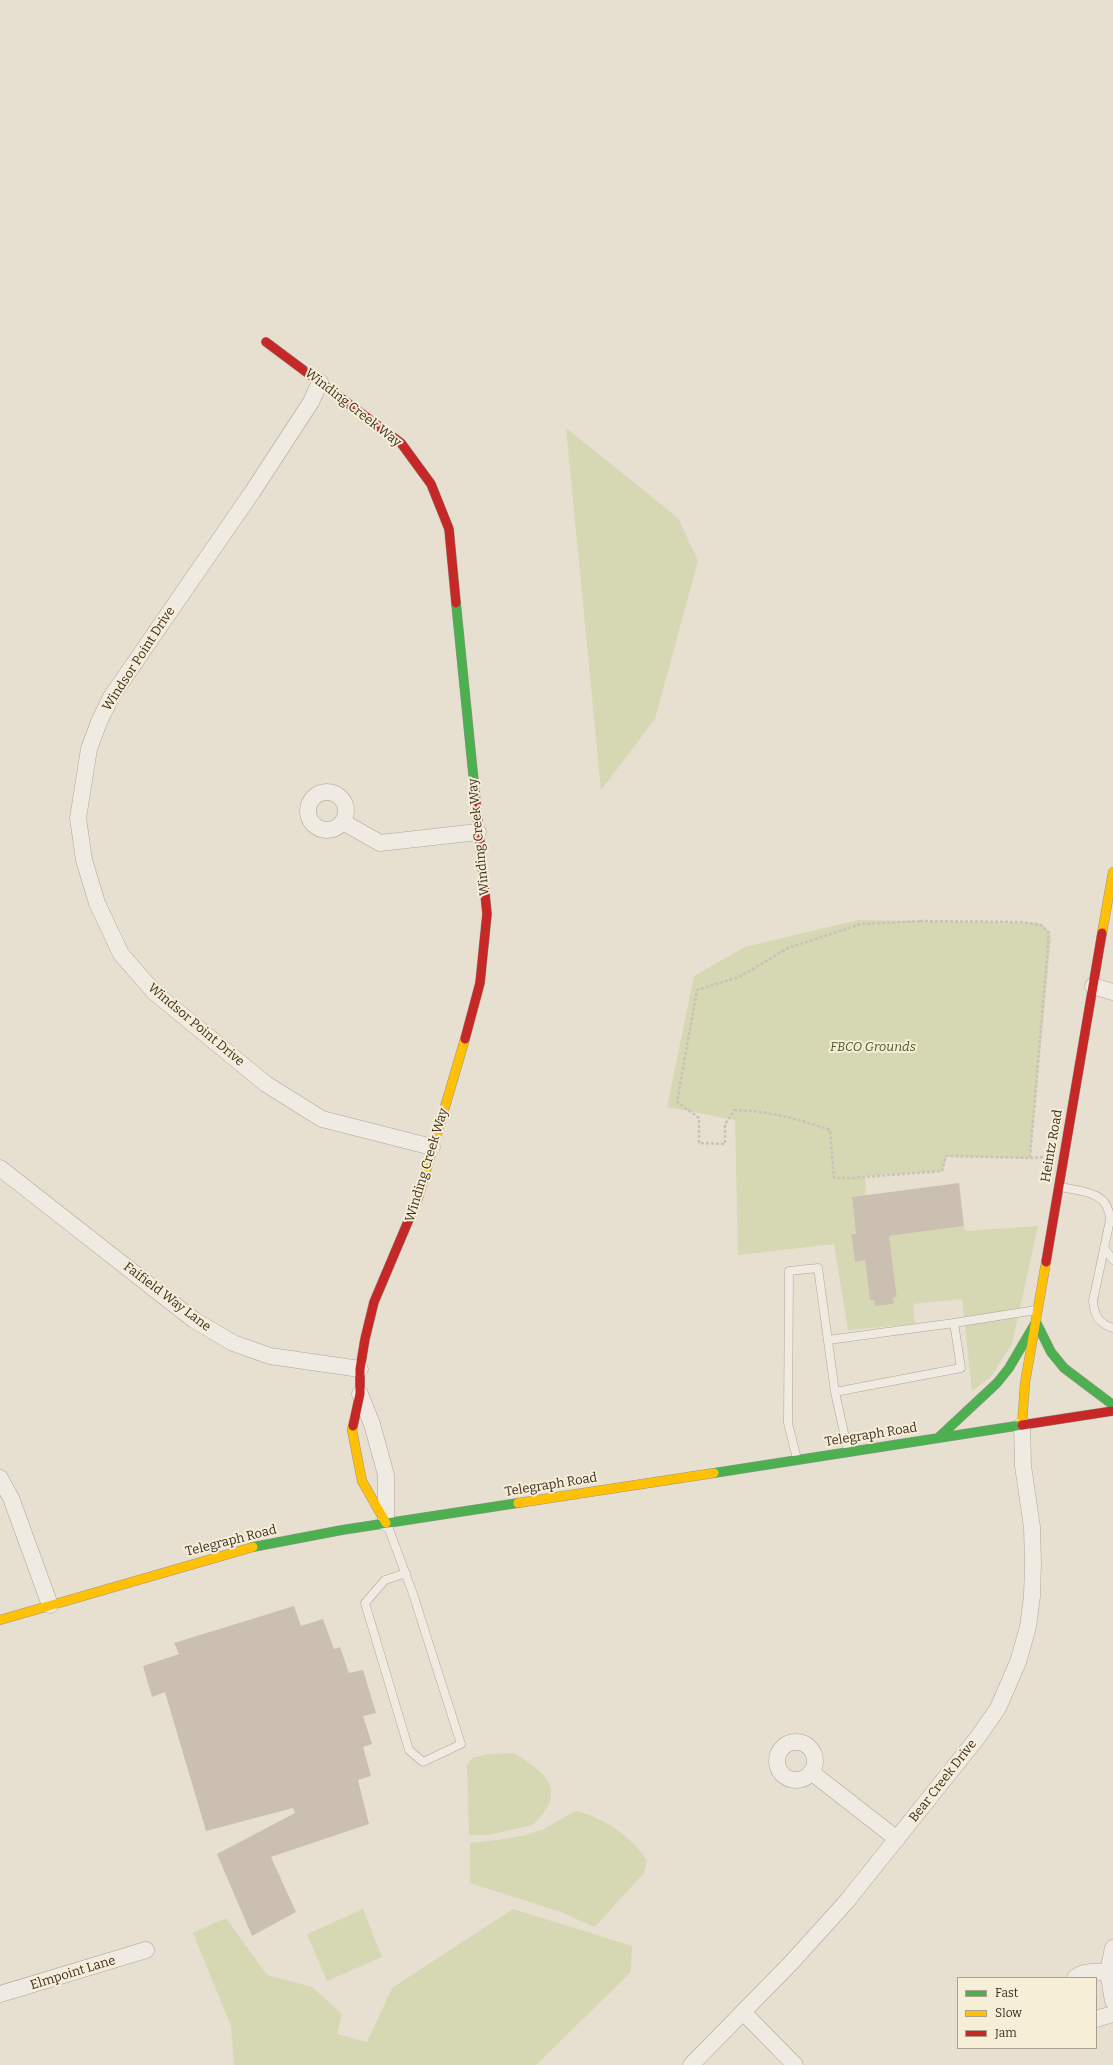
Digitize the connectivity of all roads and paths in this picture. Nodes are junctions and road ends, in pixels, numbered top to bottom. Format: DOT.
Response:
graph roads {
  1 [pos="266,342"];
  2 [pos="320,382"];
  3 [pos="344,822"];
  4 [pos="478,832"];
  5 [pos="1113,872"];
  6 [pos="1093,986"];
  7 [pos="1113,992"];
  8 [pos="432,1147"];
  9 [pos="0,1168"];
  10 [pos="851,1178"];
  11 [pos="1058,1186"];
  12 [pos="1104,1248"];
  13 [pos="1113,1260"];
  14 [pos="1038,1310"];
  15 [pos="1036,1322"];
  16 [pos="954,1323"];
  17 [pos="1113,1328"];
  18 [pos="828,1340"];
  19 [pos="360,1369"];
  20 [pos="835,1392"];
  21 [pos="360,1394"];
  22 [pos="1113,1405"];
  23 [pos="1113,1411"];
  24 [pos="1022,1425"];
  25 [pos="938,1438"];
  26 [pos="848,1452"];
  27 [pos="797,1460"];
  28 [pos="0,1478"];
  29 [pos="386,1523"];
  30 [pos="406,1573"];
  31 [pos="50,1605"];
  32 [pos="0,1620"];
  33 [pos="811,1772"];
  34 [pos="897,1839"];
  35 [pos="1113,1948"];
  36 [pos="146,1950"];
  37 [pos="1108,1972"];
  38 [pos="1076,1977"];
  39 [pos="0,1994"];
  40 [pos="1113,2001"];
  41 [pos="743,2012"];
  42 [pos="1113,2014"];
  43 [pos="1097,2019"];
  44 [pos="691,2065"];
  45 [pos="796,2065"];
  1 -- 2 [label="street, Winding Creek Way"];
  2 -- 4 [label="street, Winding Creek Way"];
  2 -- 8 [label="street, Windsor Point Drive"];
  3 -- 4 [label="street"];
  4 -- 8 [label="street, Winding Creek Way"];
  5 -- 6 [label="street, Heintz Road"];
  6 -- 7 [label="street"];
  6 -- 11 [label="street, Heintz Road"];
  8 -- 19 [label="street, Winding Creek Way"];
  9 -- 19 [label="street, Faifield Way Lane"];
  10 -- 10 [label="path"];
  11 -- 12 [label="lane"];
  11 -- 14 [label="street, Heintz Road"];
  12 -- 13 [label="lane"];
  12 -- 17 [label="lane"];
  14 -- 15 [label="street, Heintz Road"];
  14 -- 16 [label="lane"];
  15 -- 22 [label="street"];
  15 -- 24 [label="street, Heintz Road"];
  15 -- 25 [label="street"];
  16 -- 18 [label="lane"];
  16 -- 20 [label="lane"];
  18 -- 20 [label="lane"];
  18 -- 27 [label="lane"];
  19 -- 21 [label="street, Winding Creek Way"];
  20 -- 26 [label="lane"];
  21 -- 29 [label="street, Winding Creek Way"];
  21 -- 29 [label="street, Winding Creek Way"];
  23 -- 24 [label="street, Telegraph Road"];
  24 -- 25 [label="street, Telegraph Road"];
  24 -- 34 [label="street, Bear Creek Drive"];
  25 -- 26 [label="street, Telegraph Road"];
  26 -- 27 [label="street, Telegraph Road"];
  27 -- 29 [label="street, Telegraph Road"];
  28 -- 31 [label="street"];
  29 -- 30 [label="lane"];
  29 -- 31 [label="street, Telegraph Road"];
  30 -- 30 [label="lane"];
  31 -- 32 [label="street, Telegraph Road"];
  33 -- 34 [label="street"];
  34 -- 41 [label="street, Bear Creek Drive"];
  35 -- 37 [label="street"];
  36 -- 39 [label="street, Elmpoint Lane"];
  37 -- 38 [label="street"];
  37 -- 40 [label="street"];
  41 -- 44 [label="street, Bear Creek Drive"];
  41 -- 45 [label="street"];
  42 -- 43 [label="street"];
}
